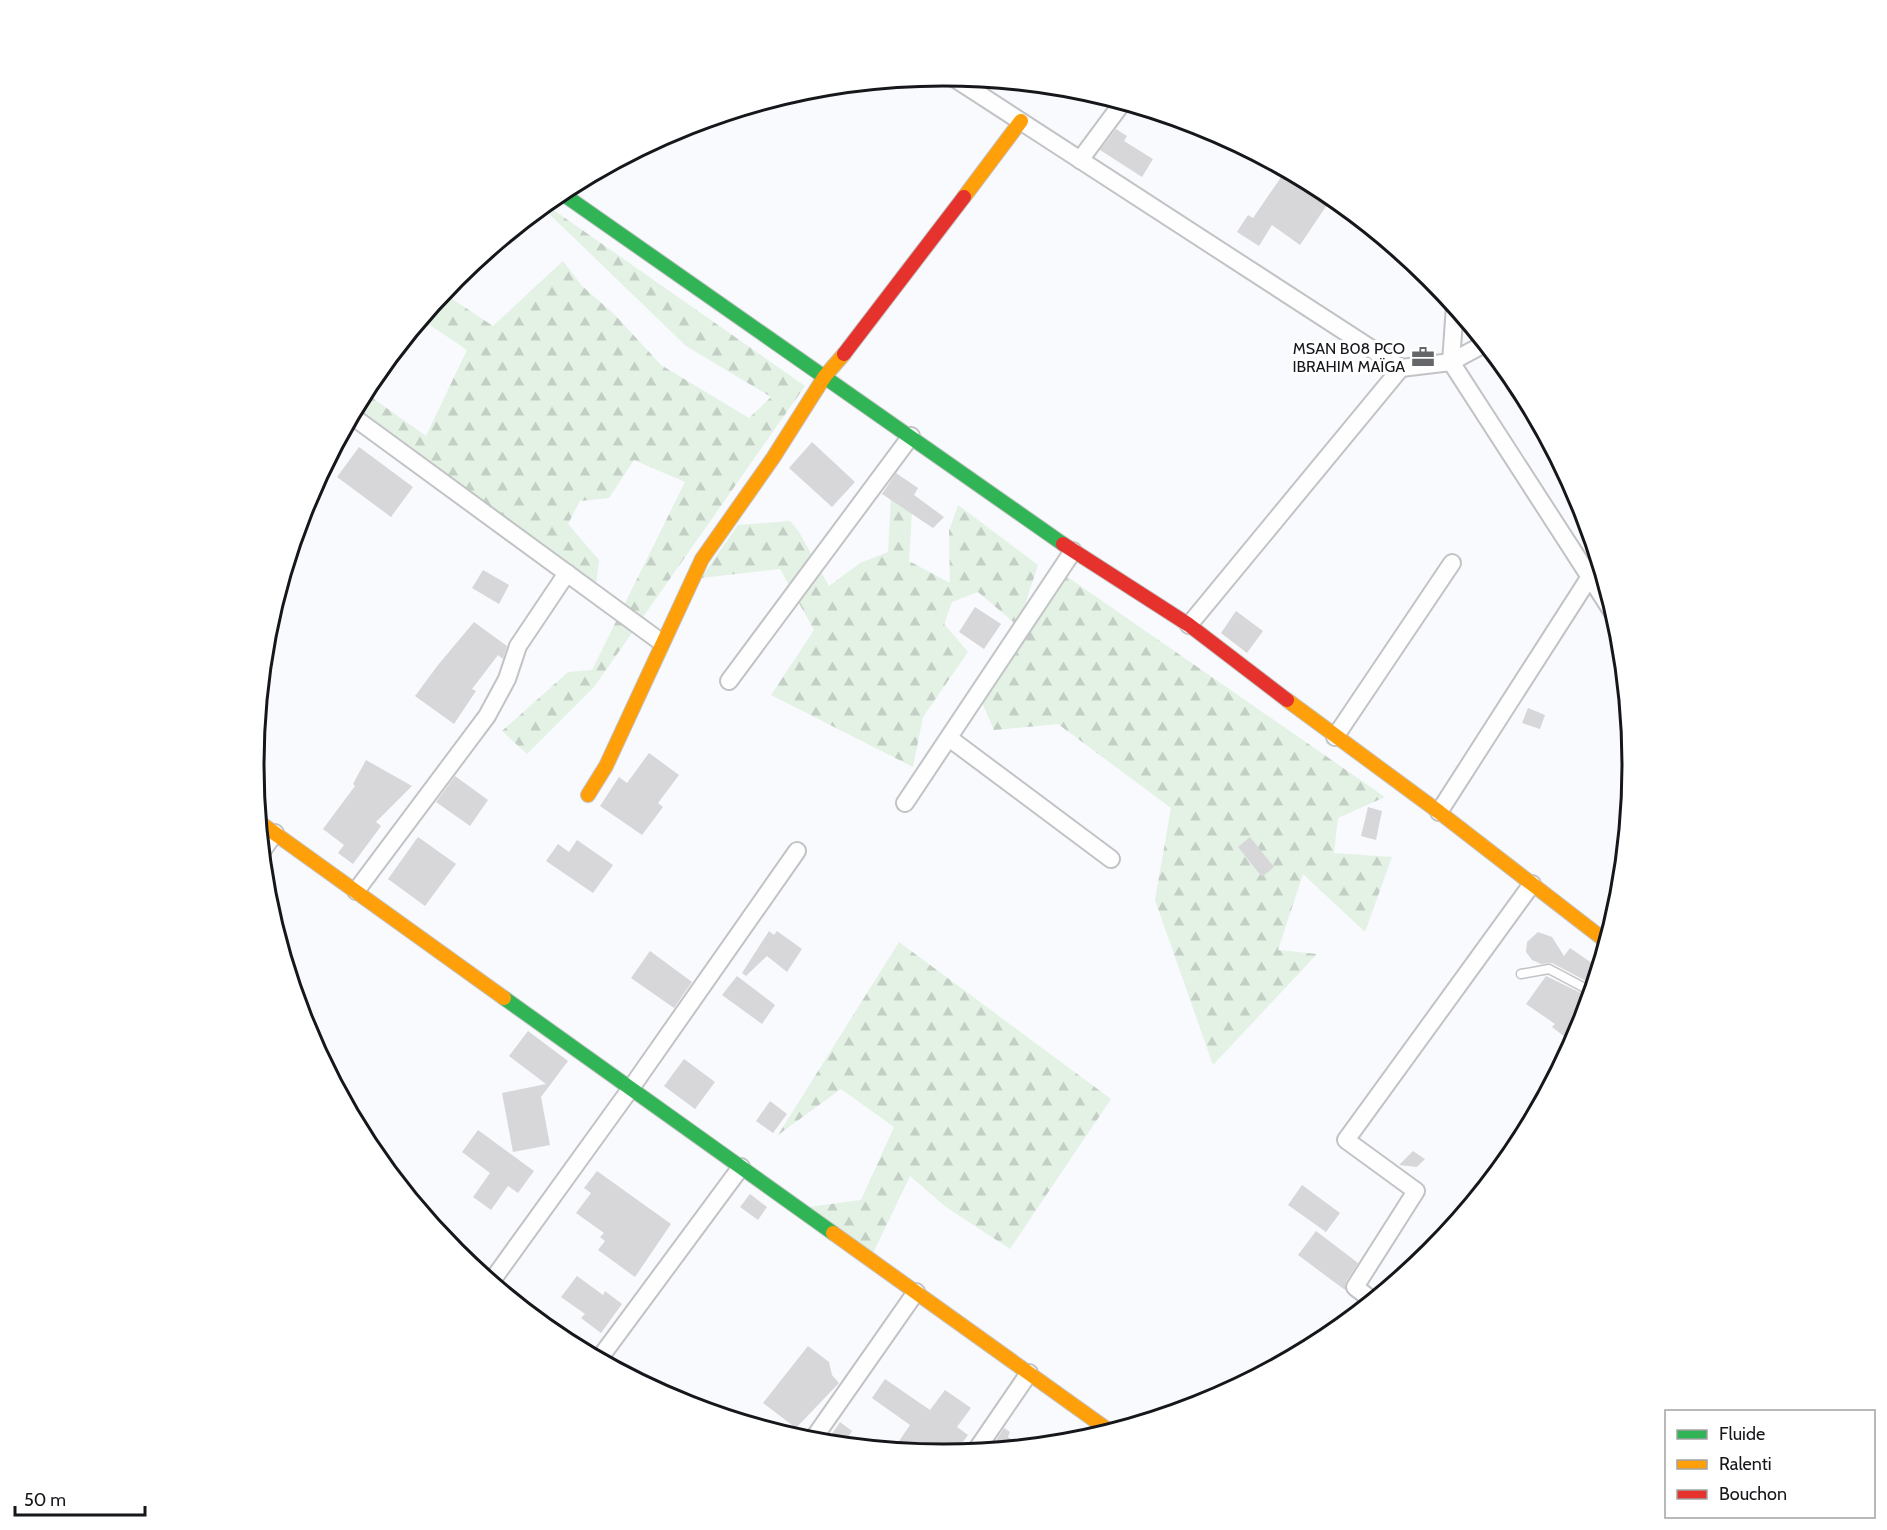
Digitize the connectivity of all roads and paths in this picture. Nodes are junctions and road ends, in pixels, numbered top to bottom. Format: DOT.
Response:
graph roads {
  1 [pos="967,87"];
  2 [pos="1118,109"];
  3 [pos="1021,121"];
  4 [pos="1080,160"];
  5 [pos="569,198"];
  6 [pos="1454,317"];
  7 [pos="1479,347"];
  8 [pos="1451,362"];
  9 [pos="1401,368"];
  10 [pos="825,376"];
  11 [pos="358,420"];
  12 [pos="910,436"];
  13 [pos="1073,551"];
  14 [pos="1452,563"];
  15 [pos="567,573"];
  16 [pos="1591,575"];
  17 [pos="1600,588"];
  18 [pos="1189,625"];
  19 [pos="662,642"];
  20 [pos="729,681"];
  21 [pos="1335,737"];
  22 [pos="949,738"];
  23 [pos="588,795"];
  24 [pos="905,803"];
  25 [pos="1439,812"];
  26 [pos="267,828"];
  27 [pos="275,833"];
  28 [pos="269,842"];
  29 [pos="797,851"];
  30 [pos="1111,859"];
  31 [pos="1532,884"];
  32 [pos="356,891"];
  33 [pos="1601,937"];
  34 [pos="1521,974"];
  35 [pos="1585,989"];
  36 [pos="631,1088"];
  37 [pos="741,1167"];
  38 [pos="495,1276"];
  39 [pos="916,1292"];
  40 [pos="1367,1296"];
  41 [pos="604,1353"];
  42 [pos="1029,1373"];
  43 [pos="1101,1425"];
  44 [pos="818,1432"];
  45 [pos="981,1443"];
  1 -- 3 [label="street"];
  2 -- 4 [label="street"];
  3 -- 4 [label="street"];
  3 -- 10 [label="street"];
  4 -- 9 [label="street"];
  5 -- 10 [label="street"];
  6 -- 8 [label="street"];
  7 -- 8 [label="street"];
  8 -- 9 [label="street"];
  8 -- 16 [label="street"];
  9 -- 18 [label="street"];
  10 -- 12 [label="street"];
  10 -- 19 [label="street"];
  11 -- 15 [label="street"];
  12 -- 13 [label="street"];
  12 -- 20 [label="street"];
  13 -- 18 [label="street"];
  13 -- 22 [label="street"];
  14 -- 21 [label="street"];
  15 -- 19 [label="street"];
  15 -- 32 [label="street"];
  16 -- 17 [label="street"];
  16 -- 25 [label="street"];
  18 -- 21 [label="street"];
  19 -- 23 [label="street"];
  21 -- 25 [label="street"];
  22 -- 24 [label="street"];
  22 -- 30 [label="street"];
  25 -- 31 [label="street"];
  26 -- 27 [label="street"];
  27 -- 28 [label="street"];
  27 -- 32 [label="street"];
  29 -- 36 [label="street"];
  31 -- 33 [label="street"];
  31 -- 40 [label="street"];
  32 -- 36 [label="street"];
  34 -- 35 [label="lane"];
  36 -- 37 [label="street"];
  36 -- 38 [label="street"];
  37 -- 39 [label="street"];
  37 -- 41 [label="street"];
  39 -- 42 [label="street"];
  39 -- 44 [label="street"];
  42 -- 43 [label="street"];
  42 -- 45 [label="street"];
}
